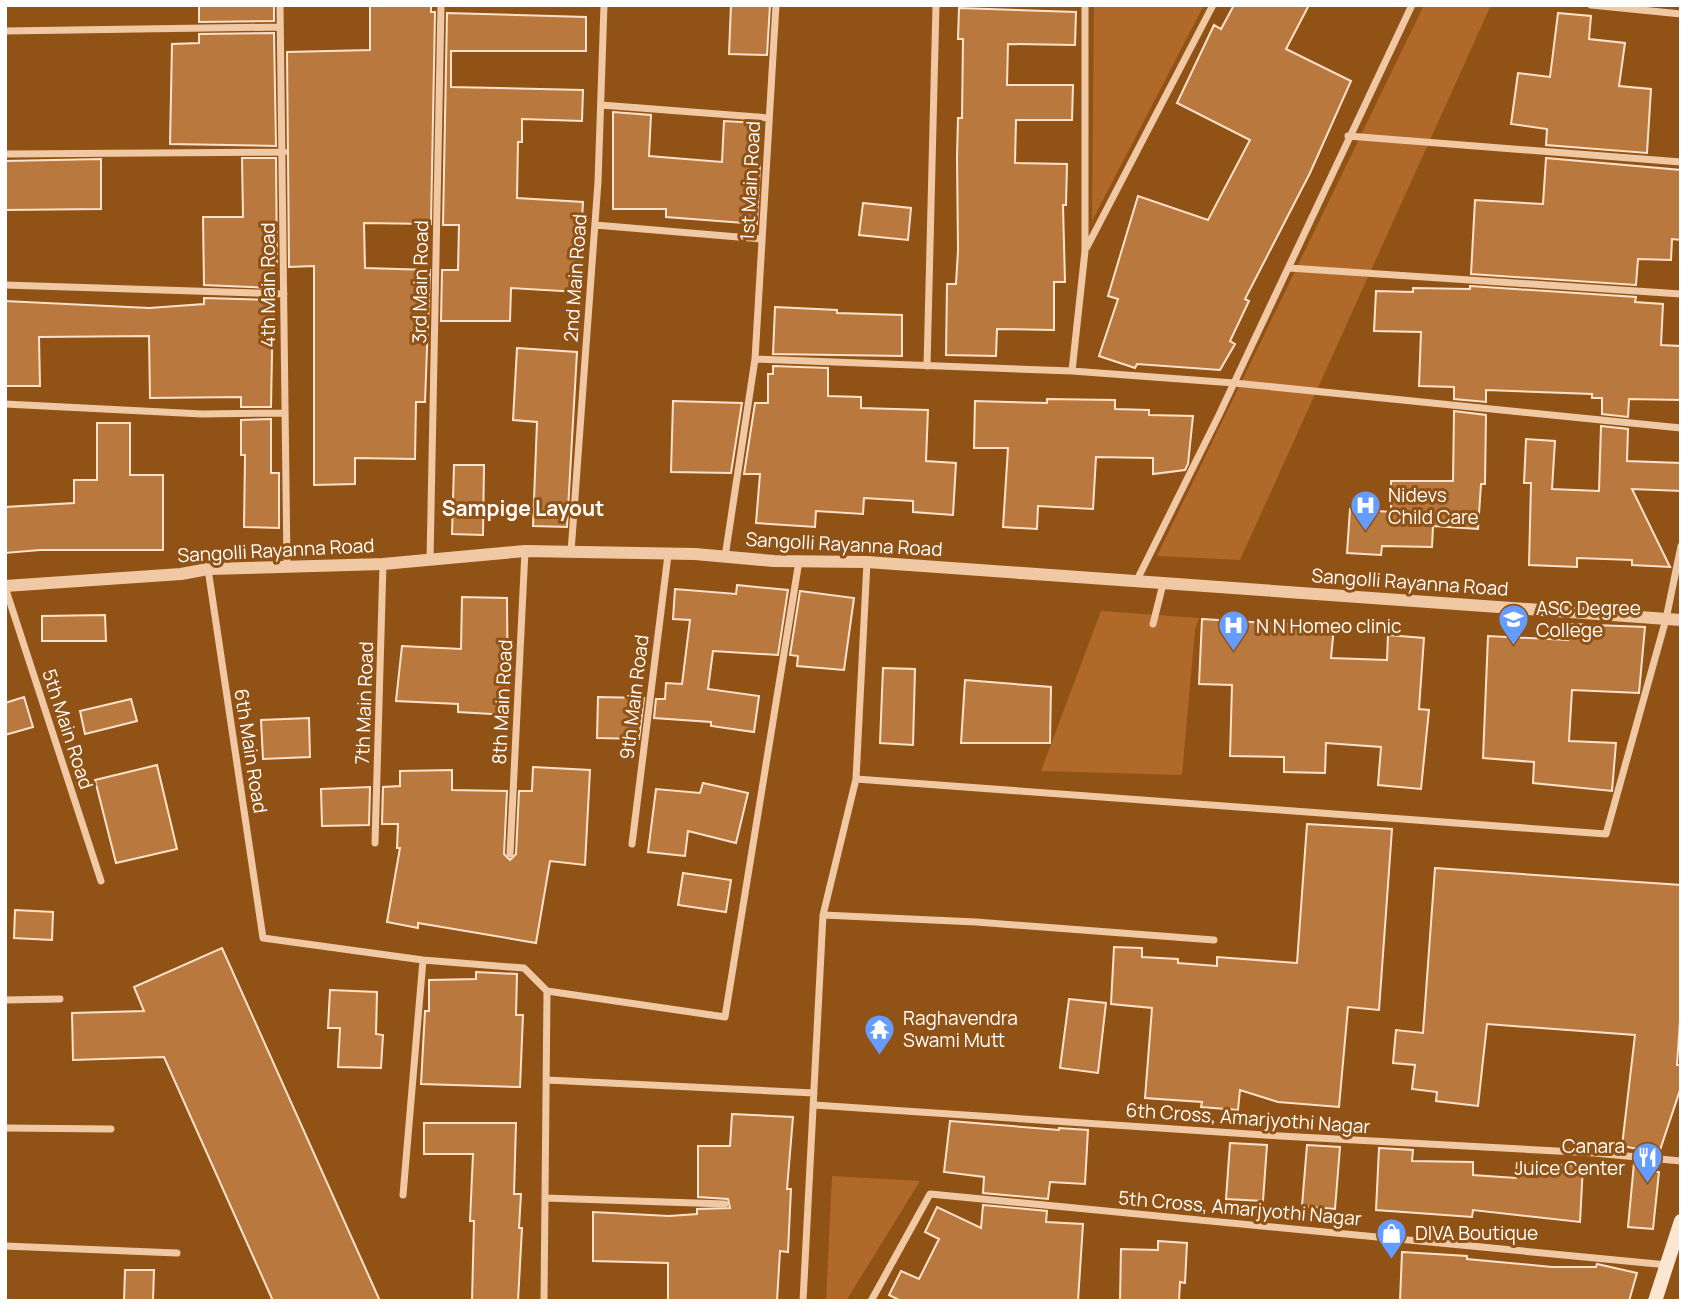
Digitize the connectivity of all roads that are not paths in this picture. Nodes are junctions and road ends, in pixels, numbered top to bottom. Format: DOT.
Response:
graph roads {
  1 [pos="280,5"];
  2 [pos="441,5"];
  3 [pos="604,5"];
  4 [pos="776,5"];
  5 [pos="936,5"];
  6 [pos="1086,5"];
  7 [pos="1213,5"];
  8 [pos="1412,5"];
  9 [pos="1591,5"];
  10 [pos="1681,14"];
  11 [pos="280,27"];
  12 [pos="5,31"];
  13 [pos="601,105"];
  14 [pos="769,118"];
  15 [pos="1348,136"];
  16 [pos="284,152"];
  17 [pos="5,154"];
  18 [pos="1681,162"];
  19 [pos="595,225"];
  20 [pos="762,239"];
  21 [pos="1085,251"];
  22 [pos="1289,268"];
  23 [pos="5,285"];
  24 [pos="284,294"];
  25 [pos="1681,294"];
  26 [pos="755,359"];
  27 [pos="927,366"];
  28 [pos="1072,371"];
  29 [pos="1234,383"];
  30 [pos="5,404"];
  31 [pos="285,413"];
  32 [pos="1681,428"];
  33 [pos="1681,546"];
  34 [pos="526,551"];
  35 [pos="570,552"];
  36 [pos="668,555"];
  37 [pos="725,556"];
  38 [pos="430,560"];
  39 [pos="799,561"];
  40 [pos="867,562"];
  41 [pos="383,564"];
  42 [pos="287,565"];
  43 [pos="208,569"];
  44 [pos="1136,582"];
  45 [pos="1163,584"];
  46 [pos="5,586"];
  47 [pos="1666,619"];
  48 [pos="1681,620"];
  49 [pos="1153,624"];
  50 [pos="856,779"];
  51 [pos="375,843"];
  52 [pos="632,844"];
  53 [pos="510,854"];
  54 [pos="101,881"];
  55 [pos="823,915"];
  56 [pos="1214,940"];
  57 [pos="423,960"];
  58 [pos="547,991"];
  59 [pos="60,999"];
  60 [pos="5,1000"];
  61 [pos="547,1080"];
  62 [pos="814,1093"];
  63 [pos="814,1105"];
  64 [pos="5,1128"];
  65 [pos="111,1129"];
  66 [pos="1681,1161"];
  67 [pos="403,1195"];
  68 [pos="545,1198"];
  69 [pos="725,1204"];
  70 [pos="1681,1221"];
  71 [pos="5,1246"];
  72 [pos="177,1253"];
  73 [pos="1668,1265"];
  74 [pos="1656,1300"];
  75 [pos="544,1301"];
  76 [pos="803,1301"];
  77 [pos="871,1301"];
  1 -- 11 [label="street, 4th Main Road"];
  2 -- 38 [label="street, 3rd Main Road"];
  3 -- 13 [label="street, 2nd Main Road"];
  4 -- 14 [label="street, 1st Main Road"];
  5 -- 27 [label="street"];
  6 -- 21 [label="street"];
  7 -- 21 [label="street"];
  8 -- 15 [label="street"];
  9 -- 10 [label="street"];
  11 -- 12 [label="street"];
  11 -- 16 [label="street, 4th Main Road"];
  13 -- 14 [label="street"];
  13 -- 19 [label="street, 2nd Main Road"];
  14 -- 20 [label="street, 1st Main Road"];
  15 -- 18 [label="street"];
  15 -- 22 [label="street"];
  16 -- 17 [label="street"];
  16 -- 24 [label="street, 4th Main Road"];
  19 -- 20 [label="street"];
  19 -- 35 [label="street, 2nd Main Road"];
  20 -- 26 [label="street, 1st Main Road"];
  21 -- 28 [label="street"];
  22 -- 25 [label="street"];
  22 -- 29 [label="street"];
  23 -- 24 [label="street"];
  24 -- 31 [label="street, 4th Main Road"];
  26 -- 27 [label="street"];
  26 -- 37 [label="street, 1st Main Road"];
  27 -- 28 [label="street"];
  28 -- 29 [label="street"];
  29 -- 32 [label="street"];
  29 -- 44 [label="street"];
  30 -- 31 [label="street"];
  31 -- 42 [label="street, 4th Main Road"];
  33 -- 47 [label="street"];
  34 -- 35 [label="street, Sangolli Rayanna Road"];
  34 -- 38 [label="street, Sangolli Rayanna Road"];
  34 -- 53 [label="street, 8th Main Road"];
  35 -- 36 [label="street, Sangolli Rayanna Road"];
  36 -- 37 [label="street, Sangolli Rayanna Road"];
  36 -- 52 [label="street, 9th Main Road"];
  37 -- 39 [label="street, Sangolli Rayanna Road"];
  38 -- 41 [label="street, Sangolli Rayanna Road"];
  39 -- 40 [label="street, Sangolli Rayanna Road"];
  39 -- 58 [label="street"];
  40 -- 44 [label="street, Sangolli Rayanna Road"];
  40 -- 50 [label="street"];
  41 -- 42 [label="street, Sangolli Rayanna Road"];
  41 -- 51 [label="street, 7th Main Road"];
  42 -- 43 [label="street, Sangolli Rayanna Road"];
  43 -- 46 [label="street, Sangolli Rayanna Road"];
  43 -- 57 [label="street, 6th Main Road"];
  44 -- 45 [label="street, Sangolli Rayanna Road"];
  45 -- 47 [label="street, Sangolli Rayanna Road"];
  45 -- 49 [label="street"];
  46 -- 54 [label="street, 5th Main Road"];
  47 -- 48 [label="street, Sangolli Rayanna Road"];
  47 -- 50 [label="street"];
  50 -- 55 [label="street"];
  55 -- 56 [label="street"];
  55 -- 62 [label="street"];
  57 -- 58 [label="street"];
  57 -- 67 [label="street"];
  58 -- 61 [label="street"];
  59 -- 60 [label="street"];
  61 -- 62 [label="street"];
  61 -- 68 [label="street"];
  62 -- 63 [label="street"];
  63 -- 66 [label="street, 6th Cross, Amarjyothi Nagar"];
  63 -- 76 [label="street"];
  64 -- 65 [label="street"];
  68 -- 69 [label="street"];
  68 -- 75 [label="street"];
  70 -- 73 [label="main road"];
  71 -- 72 [label="street"];
  73 -- 74 [label="main road"];
  73 -- 77 [label="street, 5th Cross, Amarjyothi Nagar"];
}
